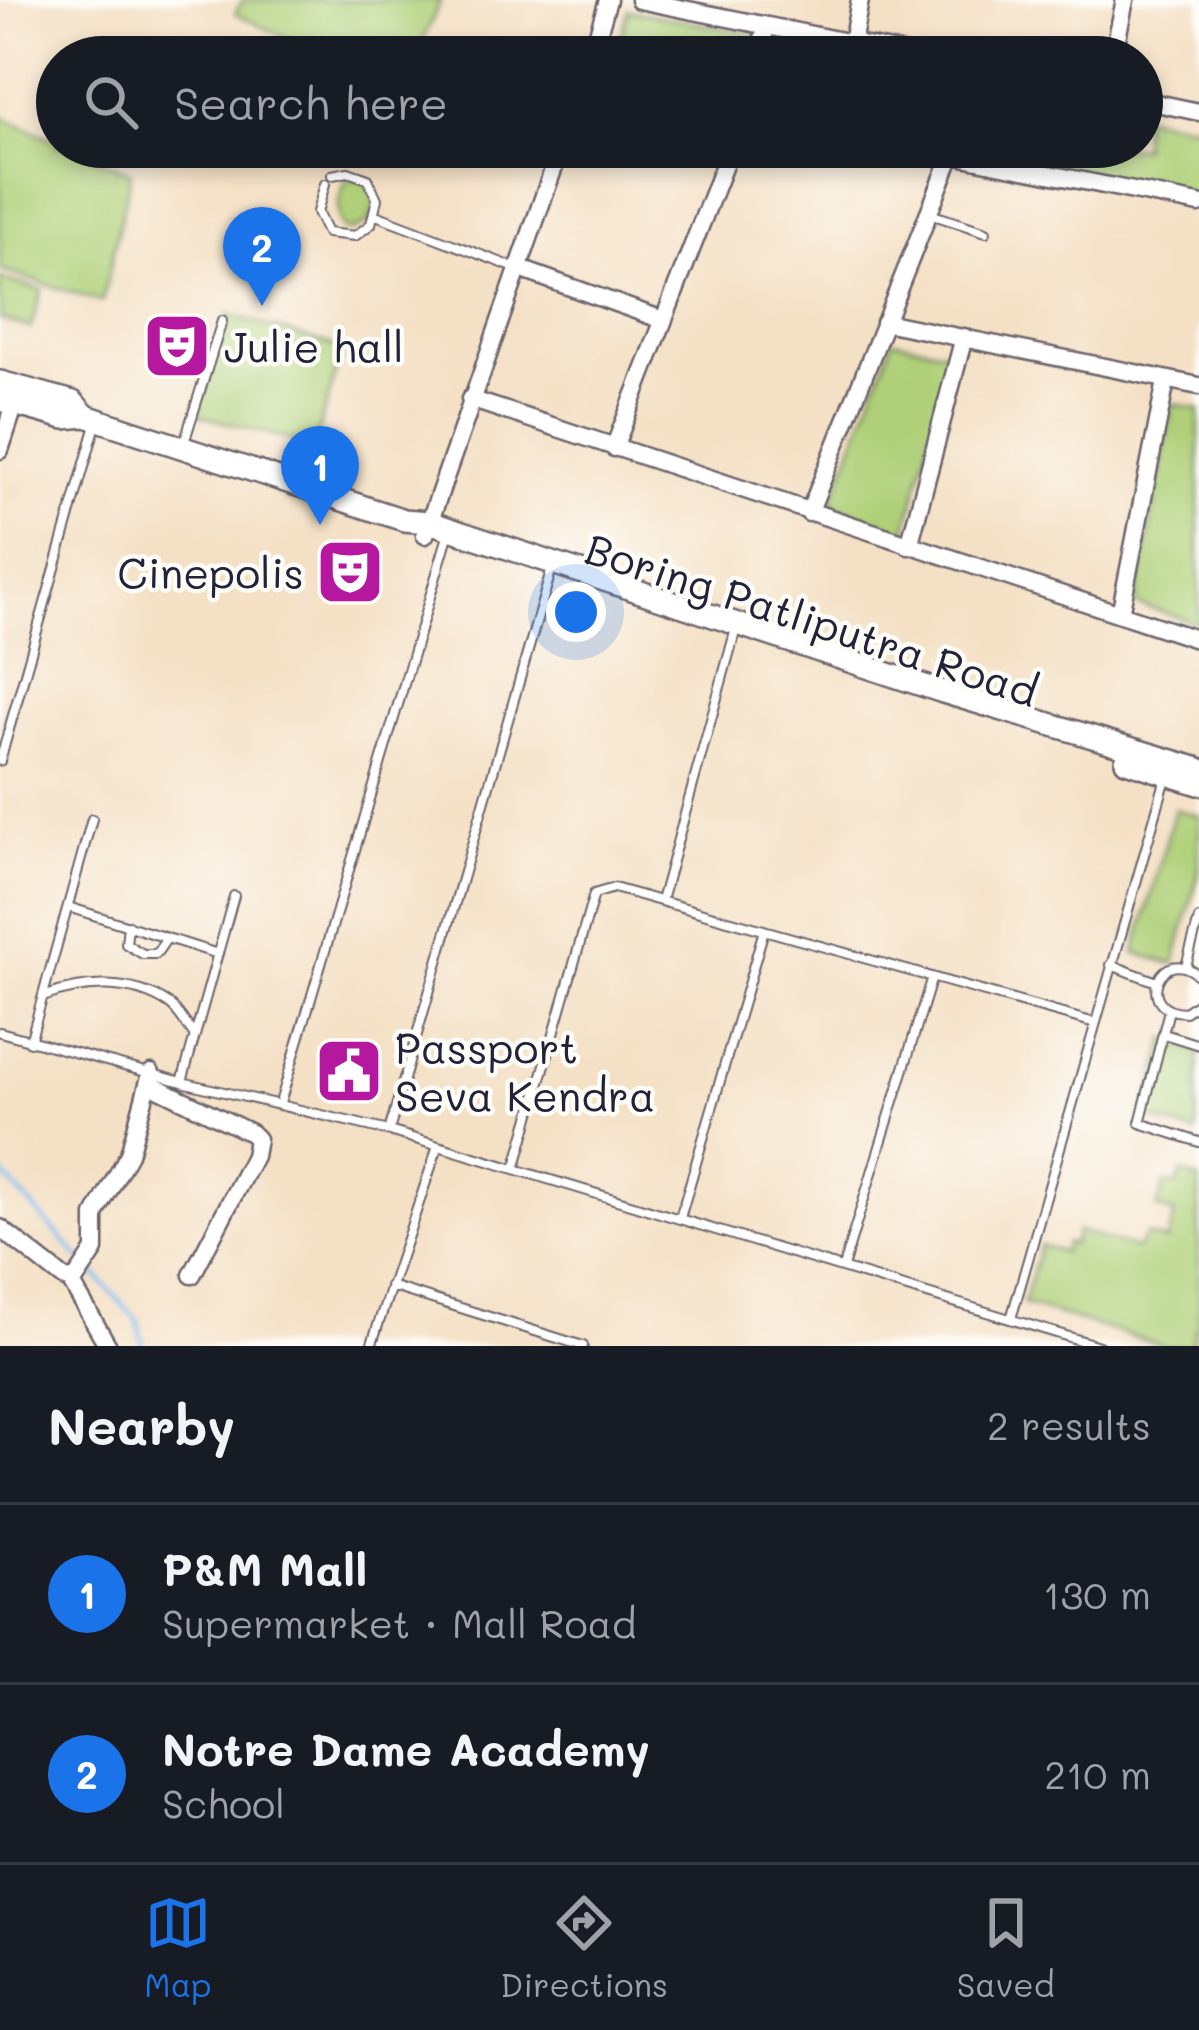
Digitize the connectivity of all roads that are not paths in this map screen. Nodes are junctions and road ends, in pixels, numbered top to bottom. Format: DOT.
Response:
graph roads {
  1 [pos="608,0"];
  2 [pos="639,0"];
  3 [pos="860,0"];
  4 [pos="1125,0"];
  5 [pos="766,27"];
  6 [pos="597,36"];
  7 [pos="764,36"];
  8 [pos="812,36"];
  9 [pos="853,36"];
  10 [pos="1117,36"];
  11 [pos="1163,104"];
  12 [pos="1199,112"];
  13 [pos="554,168"];
  14 [pos="723,168"];
  15 [pos="947,168"];
  16 [pos="1033,168"];
  17 [pos="332,175"];
  18 [pos="326,184"];
  19 [pos="1199,204"];
  20 [pos="929,213"];
  21 [pos="376,215"];
  22 [pos="986,232"];
  23 [pos="520,269"];
  24 [pos="663,320"];
  25 [pos="222,322"];
  26 [pos="884,322"];
  27 [pos="964,337"];
  28 [pos="1166,380"];
  29 [pos="1199,386"];
  30 [pos="7,395"];
  31 [pos="470,399"];
  32 [pos="92,418"];
  33 [pos="183,446"];
  34 [pos="614,448"];
  35 [pos="0,450"];
  36 [pos="809,513"];
  37 [pos="438,532"];
  38 [pos="909,546"];
  39 [pos="552,568"];
  40 [pos="1120,614"];
  41 [pos="735,629"];
  42 [pos="1199,640"];
  43 [pos="3,740"];
  44 [pos="0,761"];
  45 [pos="1169,768"];
  46 [pos="1199,769"];
  47 [pos="1199,784"];
  48 [pos="92,819"];
  49 [pos="234,896"];
  50 [pos="661,901"];
  51 [pos="68,907"];
  52 [pos="1199,920"];
  53 [pos="128,926"];
  54 [pos="764,930"];
  55 [pos="167,938"];
  56 [pos="218,953"];
  57 [pos="1111,965"];
  58 [pos="1186,966"];
  59 [pos="1199,976"];
  60 [pos="932,977"];
  61 [pos="1157,982"];
  62 [pos="42,998"];
  63 [pos="1199,1002"];
  64 [pos="1169,1010"];
  65 [pos="1095,1023"];
  66 [pos="0,1032"];
  67 [pos="1163,1034"];
  68 [pos="195,1036"];
  69 [pos="30,1042"];
  70 [pos="1199,1046"];
  71 [pos="151,1079"];
  72 [pos="182,1082"];
  73 [pos="280,1103"];
  74 [pos="389,1132"];
  75 [pos="1199,1142"];
  76 [pos="439,1147"];
  77 [pos="515,1169"];
  78 [pos="680,1218"];
  79 [pos="0,1228"];
  80 [pos="843,1267"];
  81 [pos="191,1275"];
  82 [pos="75,1278"];
  83 [pos="390,1286"];
  84 [pos="1011,1319"];
  85 [pos="108,1346"];
  86 [pos="371,1346"];
  87 [pos="583,1346"];
  88 [pos="1099,1346"];
  1 -- 6 [label="street"];
  2 -- 5 [label="street"];
  3 -- 9 [label="street"];
  4 -- 10 [label="street"];
  5 -- 7 [label="street"];
  5 -- 8 [label="street"];
  11 -- 12 [label="street"];
  13 -- 23 [label="street"];
  14 -- 24 [label="street"];
  15 -- 20 [label="street"];
  16 -- 19 [label="street"];
  17 -- 21 [label="lane"];
  18 -- 21 [label="lane"];
  20 -- 22 [label="lane"];
  20 -- 26 [label="street"];
  21 -- 23 [label="lane"];
  23 -- 24 [label="street"];
  23 -- 31 [label="street"];
  24 -- 34 [label="street"];
  25 -- 33 [label="lane"];
  26 -- 27 [label="street"];
  26 -- 36 [label="street"];
  27 -- 28 [label="street"];
  27 -- 38 [label="street"];
  28 -- 29 [label="street"];
  28 -- 40 [label="street"];
  30 -- 32 [label="street"];
  30 -- 35 [label="street"];
  31 -- 34 [label="street"];
  31 -- 37 [label="street"];
  32 -- 33 [label="street"];
  32 -- 43 [label="lane"];
  33 -- 37 [label="street"];
  34 -- 36 [label="street"];
  36 -- 38 [label="street"];
  37 -- 39 [label="street"];
  37 -- 73 [label="lane"];
  38 -- 40 [label="street"];
  39 -- 41 [label="street"];
  39 -- 74 [label="lane"];
  40 -- 42 [label="street"];
  41 -- 45 [label="street"];
  41 -- 50 [label="lane"];
  43 -- 44 [label="lane"];
  45 -- 46 [label="street"];
  45 -- 47 [label="street"];
  45 -- 57 [label="lane"];
  48 -- 51 [label="lane"];
  49 -- 56 [label="lane"];
  50 -- 54 [label="lane"];
  50 -- 77 [label="lane"];
  51 -- 53 [label="lane"];
  51 -- 62 [label="lane"];
  52 -- 58 [label="lane"];
  53 -- 55 [label="lane"];
  53 -- 55 [label="lane"];
  54 -- 60 [label="lane"];
  54 -- 78 [label="lane"];
  55 -- 56 [label="lane"];
  56 -- 68 [label="lane"];
  57 -- 61 [label="lane"];
  57 -- 65 [label="lane"];
  58 -- 59 [label="lane"];
  58 -- 61 [label="lane"];
  60 -- 65 [label="lane"];
  60 -- 80 [label="lane"];
  61 -- 64 [label="lane"];
  62 -- 68 [label="lane"];
  62 -- 69 [label="lane"];
  63 -- 64 [label="lane"];
  64 -- 67 [label="lane"];
  65 -- 84 [label="lane"];
  66 -- 69 [label="lane"];
  67 -- 70 [label="lane"];
  67 -- 75 [label="lane"];
  68 -- 72 [label="lane"];
  69 -- 71 [label="lane"];
  71 -- 72 [label="lane"];
  71 -- 81 [label="street"];
  71 -- 82 [label="street"];
  72 -- 73 [label="lane"];
  73 -- 74 [label="lane"];
  74 -- 76 [label="lane"];
  76 -- 77 [label="lane"];
  76 -- 83 [label="lane"];
  77 -- 78 [label="lane"];
  78 -- 80 [label="lane"];
  79 -- 82 [label="street"];
  80 -- 84 [label="lane"];
  82 -- 85 [label="street"];
  83 -- 86 [label="lane"];
  83 -- 87 [label="lane"];
  84 -- 88 [label="lane"];
}
